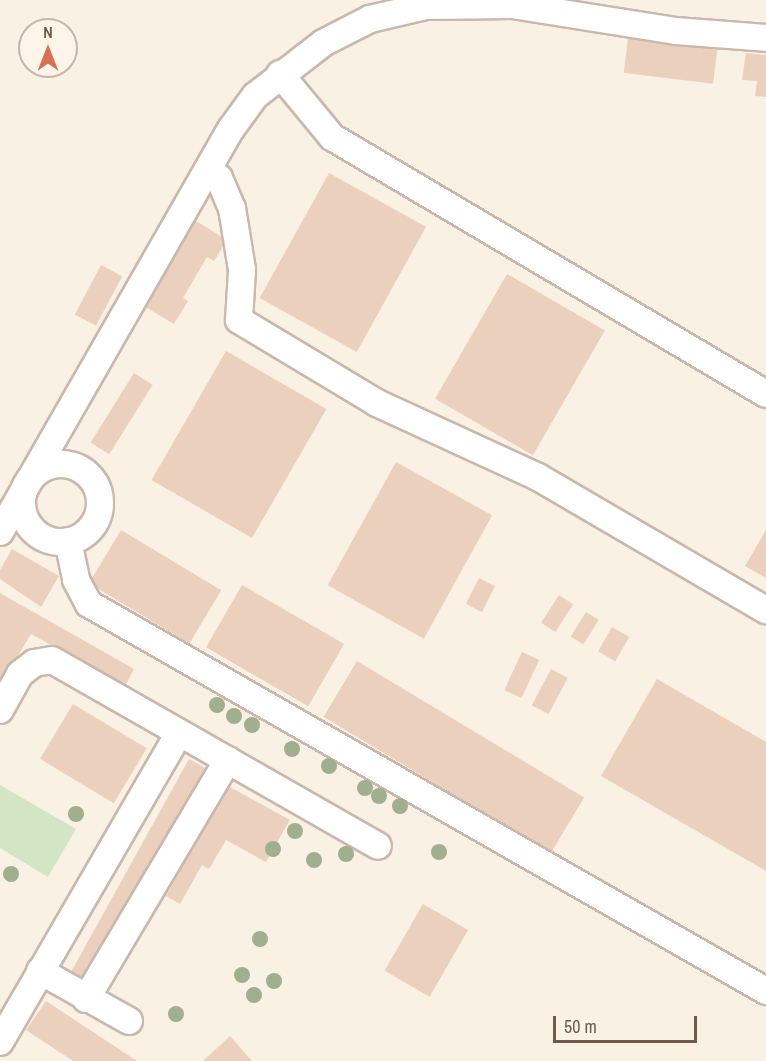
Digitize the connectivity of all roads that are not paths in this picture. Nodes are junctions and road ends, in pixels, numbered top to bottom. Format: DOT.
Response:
graph roads {
  1 [pos="766,38"];
  2 [pos="280,74"];
  3 [pos="207,171"];
  4 [pos="766,394"];
  5 [pos="28,483"];
  6 [pos="0,532"];
  7 [pos="68,541"];
  8 [pos="766,610"];
  9 [pos="0,710"];
  10 [pos="179,733"];
  11 [pos="228,760"];
  12 [pos="378,846"];
  13 [pos="40,972"];
  14 [pos="766,991"];
  15 [pos="86,999"];
  16 [pos="129,1021"];
  17 [pos="0,1042"];
  1 -- 2 [label="lane"];
  2 -- 3 [label="lane"];
  2 -- 4 [label="lane"];
  3 -- 5 [label="lane"];
  3 -- 8 [label="lane"];
  5 -- 6 [label="lane"];
  5 -- 7 [label="lane"];
  5 -- 7 [label="lane"];
  7 -- 14 [label="lane"];
  9 -- 10 [label="lane"];
  10 -- 11 [label="lane"];
  10 -- 13 [label="lane"];
  11 -- 12 [label="lane"];
  11 -- 15 [label="lane"];
  13 -- 15 [label="lane"];
  13 -- 17 [label="lane"];
  15 -- 16 [label="lane"];
}
